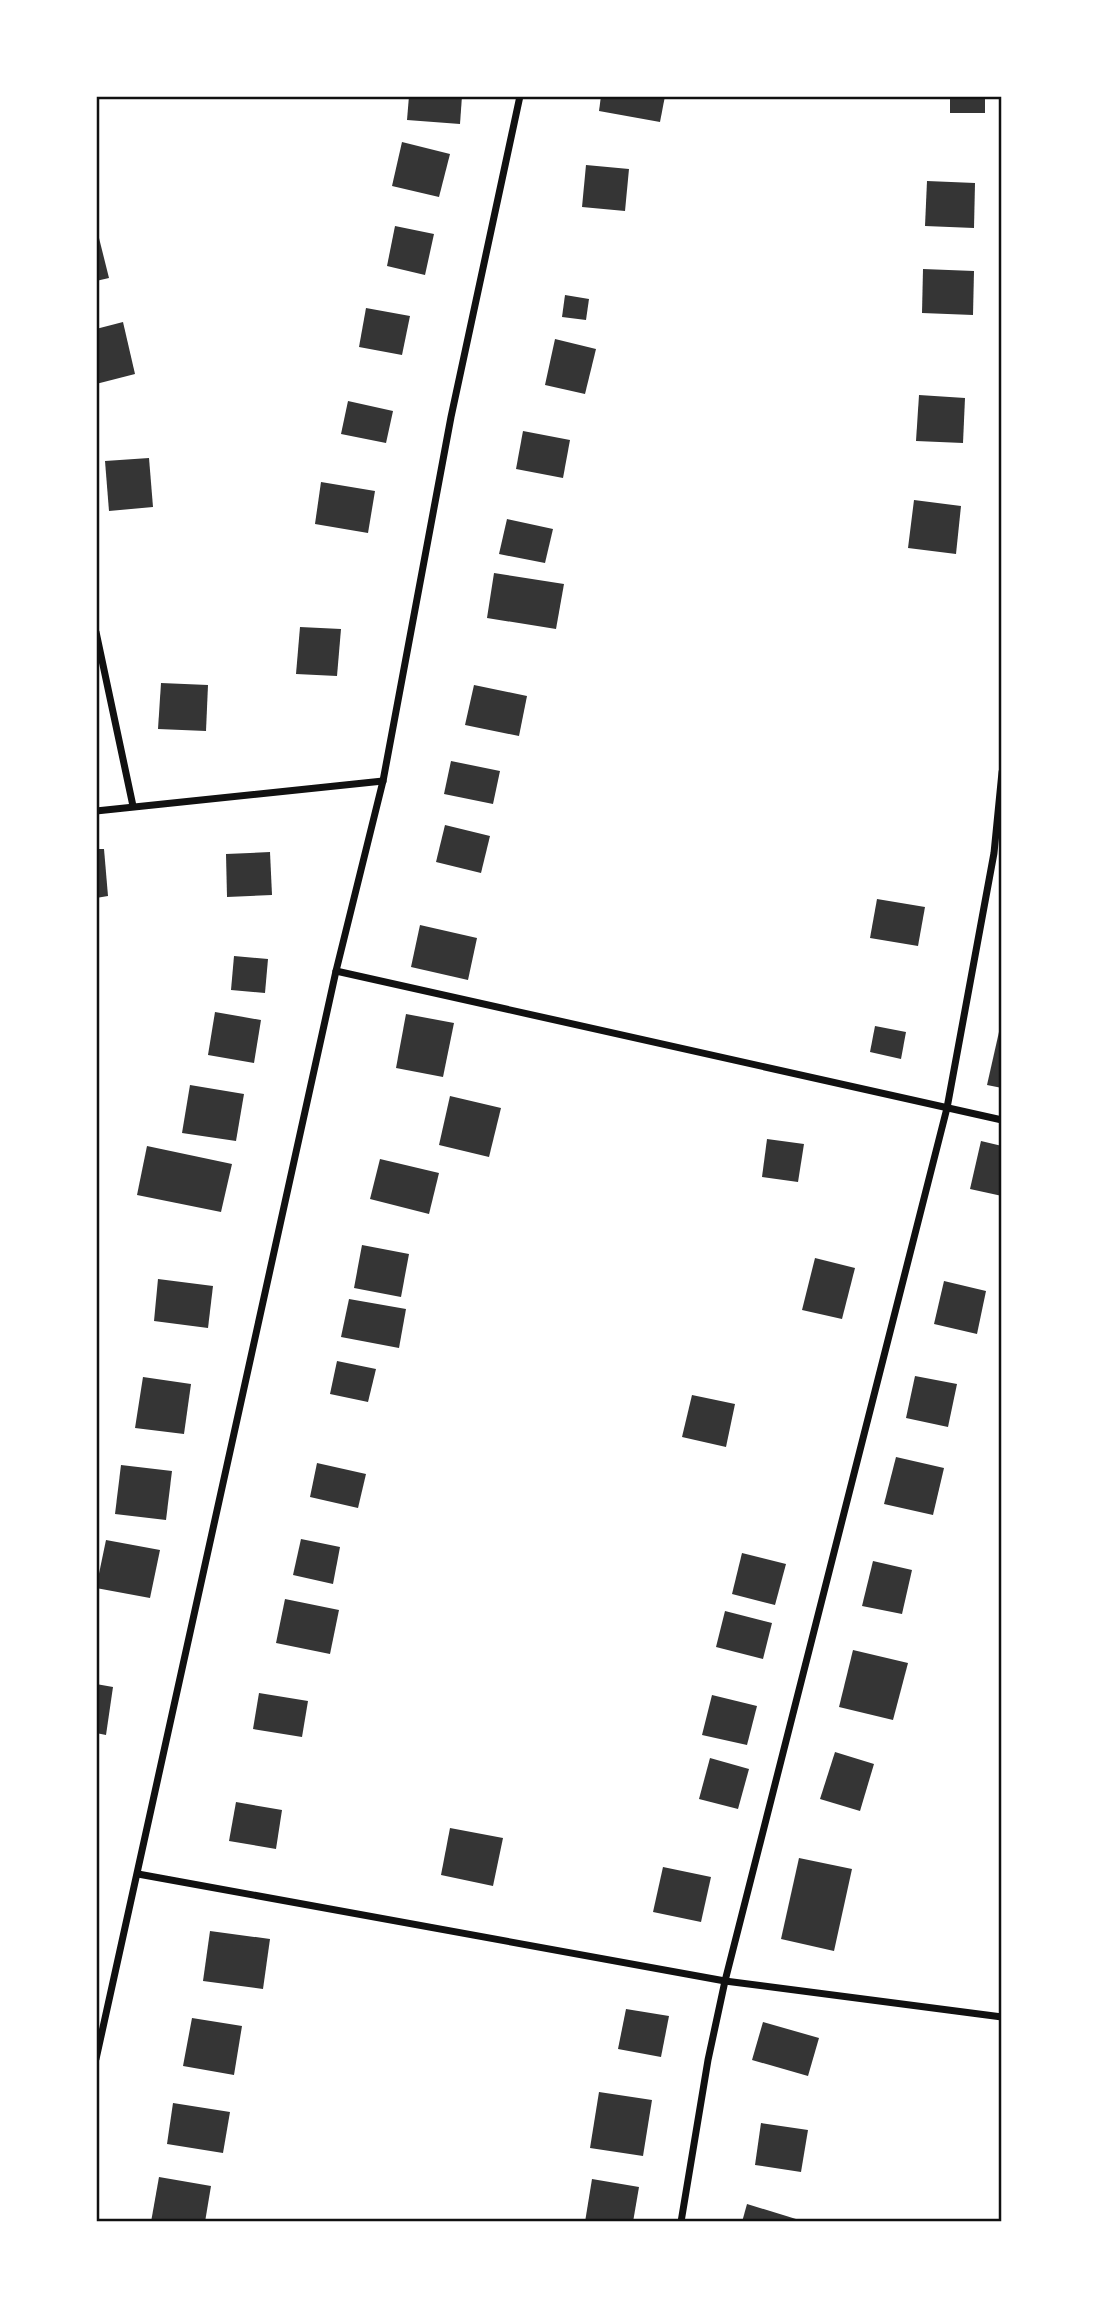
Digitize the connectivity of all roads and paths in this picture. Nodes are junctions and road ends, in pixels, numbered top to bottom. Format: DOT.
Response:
graph roads {
  1 [pos="520,96"];
  2 [pos="96,632"];
  3 [pos="1002,772"];
  4 [pos="383,781"];
  5 [pos="133,806"];
  6 [pos="96,811"];
  7 [pos="336,971"];
  8 [pos="947,1108"];
  9 [pos="1002,1120"];
  10 [pos="138,1874"];
  11 [pos="725,1982"];
  12 [pos="1002,2017"];
  13 [pos="99,2030"];
  14 [pos="96,2059"];
  15 [pos="681,2222"];
  1 -- 4 [label="street"];
  2 -- 5 [label="street"];
  3 -- 8 [label="street"];
  4 -- 5 [label="street"];
  4 -- 7 [label="street"];
  5 -- 6 [label="street"];
  7 -- 8 [label="street"];
  7 -- 10 [label="street"];
  8 -- 9 [label="street"];
  8 -- 11 [label="street"];
  10 -- 11 [label="street"];
  10 -- 13 [label="street"];
  11 -- 12 [label="street"];
  11 -- 15 [label="street"];
  13 -- 14 [label="street"];
}
